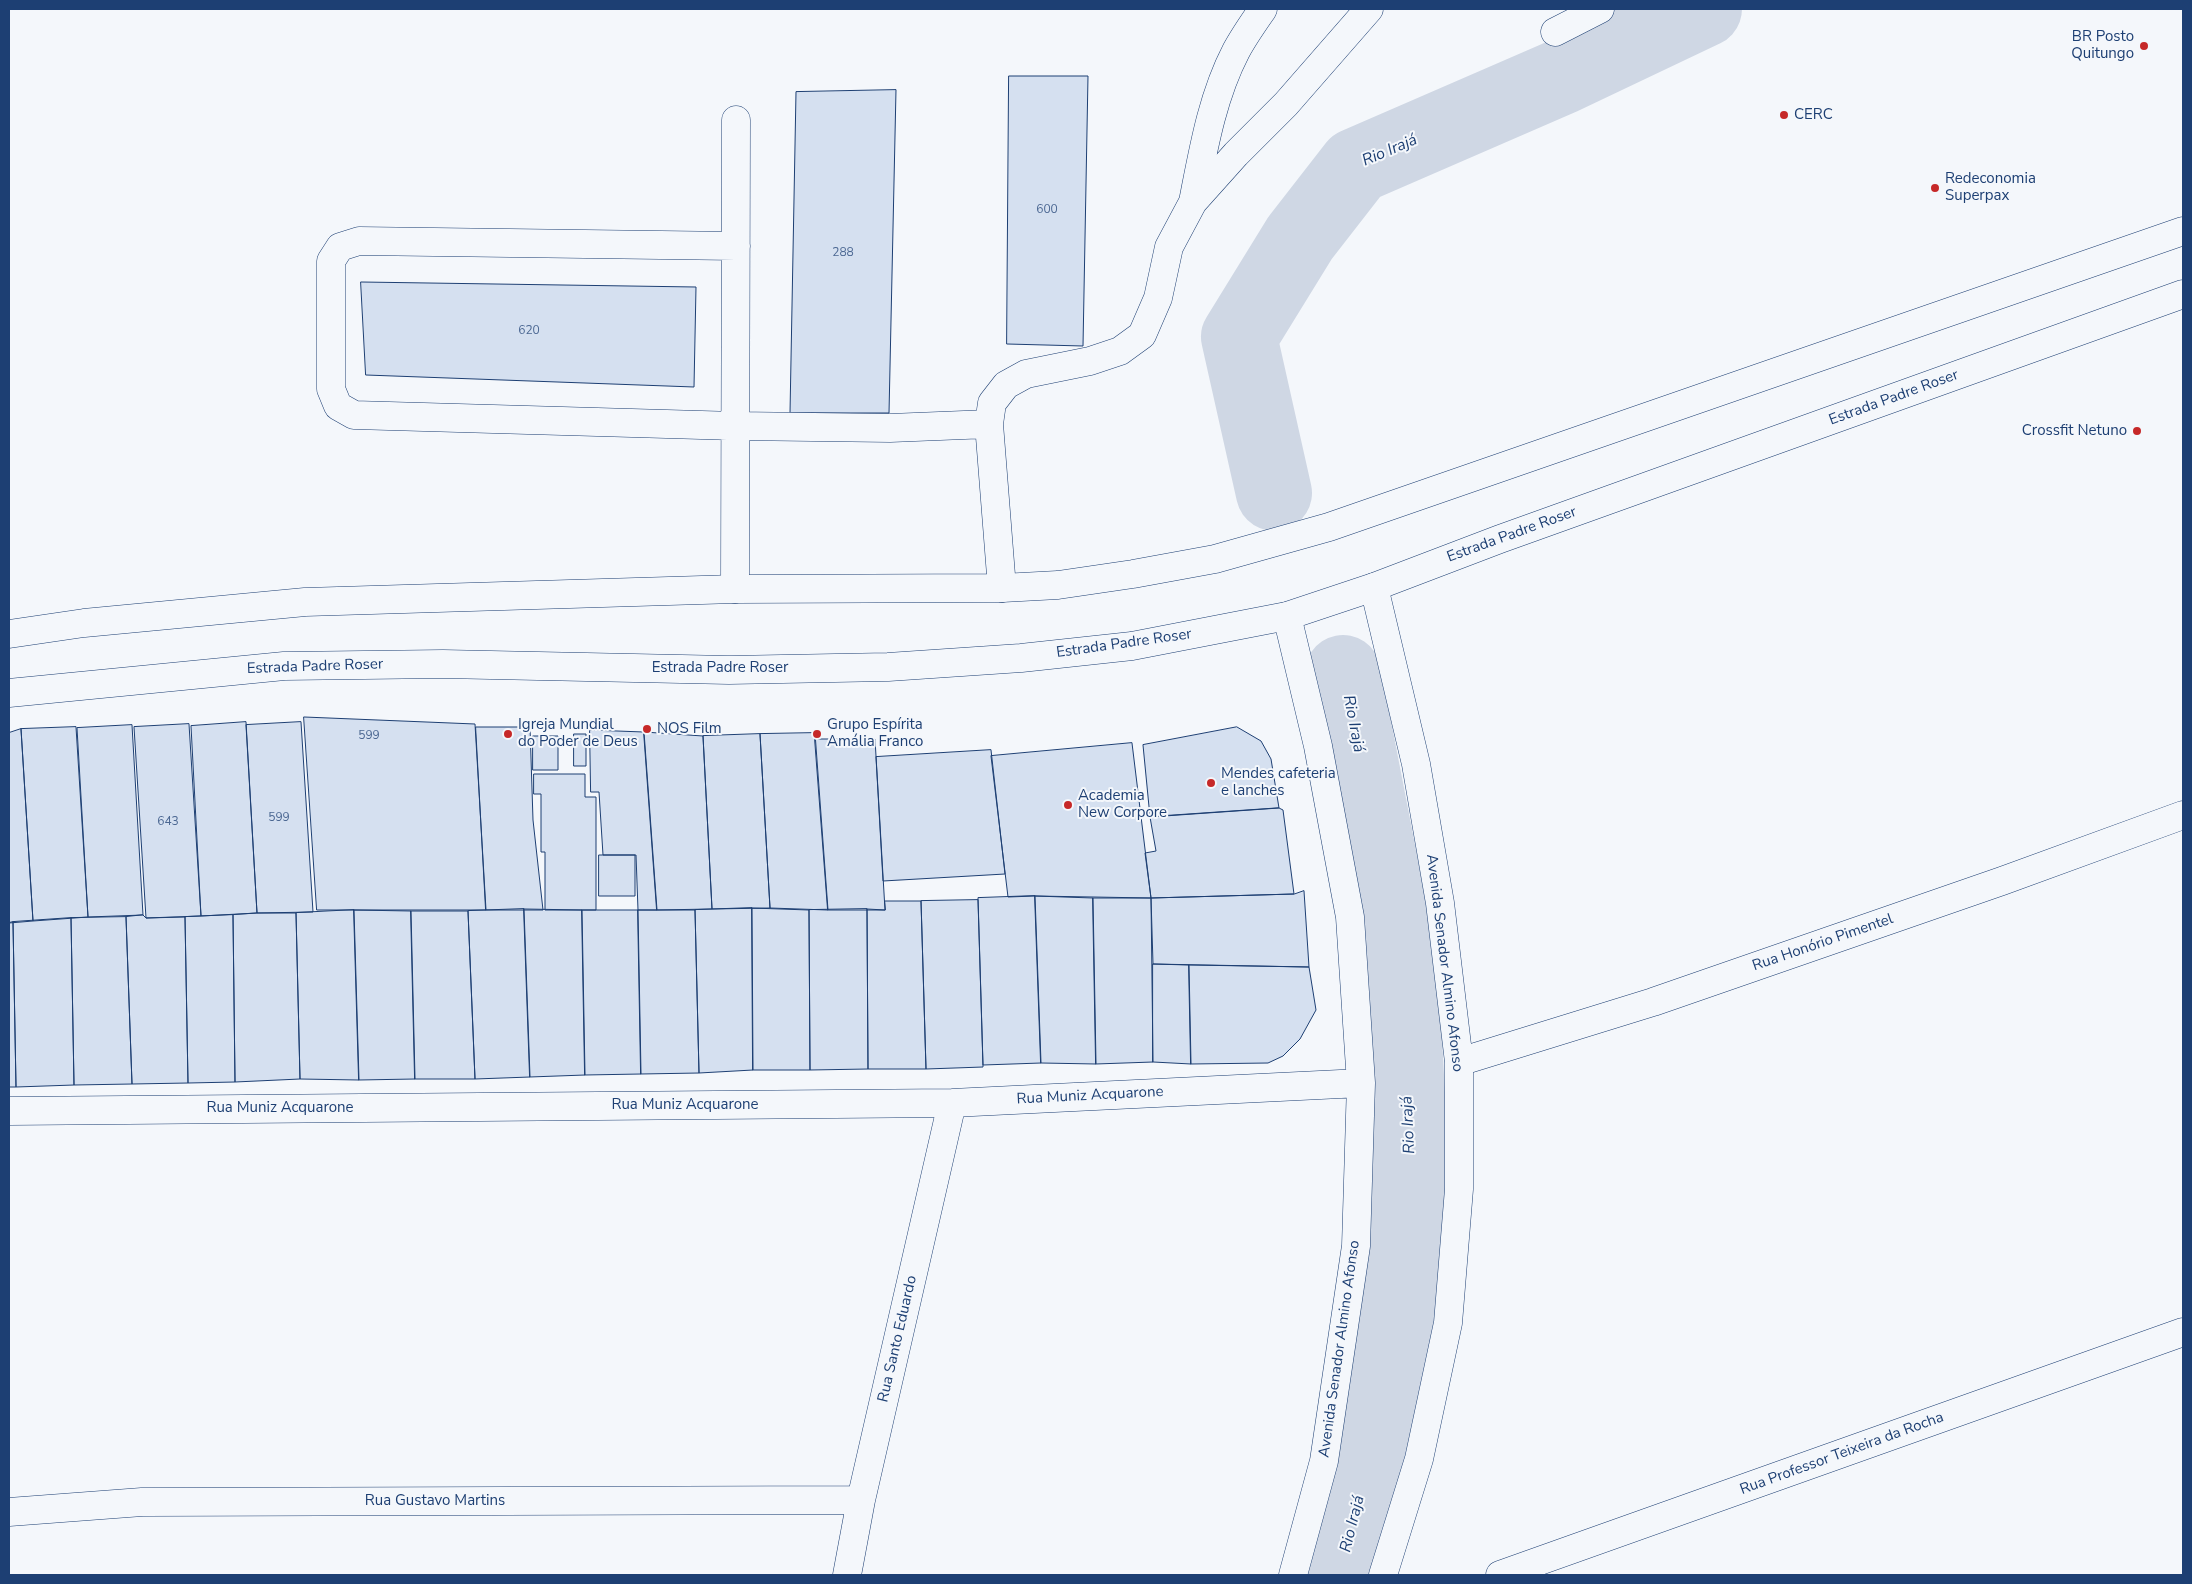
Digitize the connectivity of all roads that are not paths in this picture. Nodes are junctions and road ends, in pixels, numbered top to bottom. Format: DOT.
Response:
graph roads {
  1 [pos="1263,9"];
  2 [pos="1369,9"];
  3 [pos="1600,9"];
  4 [pos="1555,32"];
  5 [pos="736,120"];
  6 [pos="1193,202"];
  7 [pos="2183,231"];
  8 [pos="736,246"];
  9 [pos="2183,294"];
  10 [pos="989,424"];
  11 [pos="736,426"];
  12 [pos="1374,587"];
  13 [pos="1002,588"];
  14 [pos="735,589"];
  15 [pos="1286,616"];
  16 [pos="9,634"];
  17 [pos="9,693"];
  18 [pos="2183,815"];
  19 [pos="1459,1062"];
  20 [pos="1361,1083"];
  21 [pos="952,1103"];
  22 [pos="9,1110"];
  23 [pos="2183,1332"];
  24 [pos="861,1500"];
  25 [pos="9,1512"];
  26 [pos="847,1575"];
  27 [pos="1293,1575"];
  28 [pos="1383,1575"];
  29 [pos="1500,1575"];
  1 -- 6 [label="street"];
  2 -- 6 [label="street"];
  3 -- 4 [label="street"];
  5 -- 8 [label="street"];
  6 -- 10 [label="street"];
  7 -- 13 [label="street"];
  8 -- 11 [label="street"];
  8 -- 11 [label="street"];
  9 -- 12 [label="street, Estrada Padre Roser"];
  10 -- 11 [label="street"];
  10 -- 13 [label="street"];
  11 -- 14 [label="street"];
  12 -- 15 [label="street, Estrada Padre Roser"];
  12 -- 19 [label="street, Avenida Senador Almino Afonso"];
  13 -- 14 [label="street"];
  14 -- 16 [label="street"];
  15 -- 17 [label="street, Estrada Padre Roser"];
  15 -- 20 [label="street, Avenida Senador Almino Afonso"];
  18 -- 19 [label="street, Rua Honório Pimentel"];
  19 -- 28 [label="street, Avenida Senador Almino Afonso"];
  20 -- 21 [label="street, Rua Muniz Acquarone"];
  20 -- 27 [label="street, Avenida Senador Almino Afonso"];
  21 -- 22 [label="street, Rua Muniz Acquarone"];
  21 -- 24 [label="street, Rua Santo Eduardo"];
  23 -- 29 [label="street, Rua Professor Teixeira da Rocha"];
  24 -- 25 [label="street, Rua Gustavo Martins"];
  24 -- 26 [label="street, Rua Santo Eduardo"];
}
